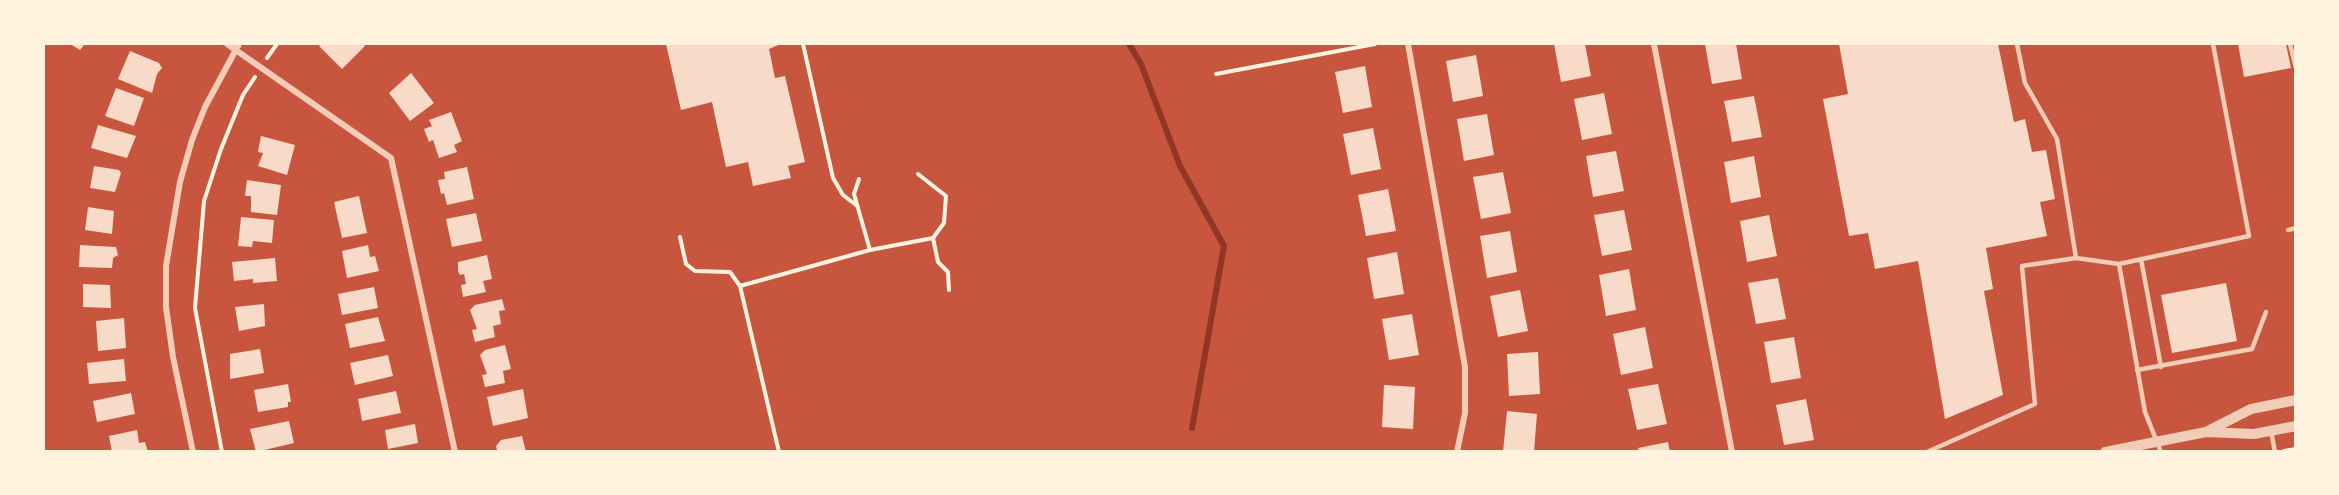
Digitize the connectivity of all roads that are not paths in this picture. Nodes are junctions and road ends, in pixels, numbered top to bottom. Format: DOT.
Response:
graph roads {
  1 [pos="227,44"];
  2 [pos="1408,44"];
  3 [pos="1654,44"];
  4 [pos="2017,44"];
  5 [pos="2213,44"];
  6 [pos="2290,44"];
  7 [pos="237,46"];
  8 [pos="2295,68"];
  9 [pos="2295,228"];
  10 [pos="2288,230"];
  11 [pos="2076,258"];
  12 [pos="2141,260"];
  13 [pos="2119,264"];
  14 [pos="2266,312"];
  15 [pos="2161,367"];
  16 [pos="2137,370"];
  17 [pos="2295,400"];
  18 [pos="2295,426"];
  19 [pos="2271,431"];
  20 [pos="2206,432"];
  21 [pos="2160,447"];
  22 [pos="2106,451"];
  23 [pos="193,452"];
  24 [pos="455,452"];
  25 [pos="1457,452"];
  26 [pos="1732,452"];
  27 [pos="1927,452"];
  28 [pos="2275,452"];
  1 -- 7 [label="street"];
  2 -- 25 [label="street"];
  3 -- 26 [label="street"];
  4 -- 11 [label="lane"];
  5 -- 12 [label="lane"];
  6 -- 8 [label="lane"];
  7 -- 23 [label="street"];
  7 -- 24 [label="street"];
  9 -- 10 [label="lane"];
  11 -- 13 [label="lane"];
  11 -- 27 [label="lane"];
  12 -- 13 [label="lane"];
  12 -- 15 [label="lane"];
  13 -- 16 [label="lane"];
  14 -- 15 [label="lane"];
  15 -- 16 [label="lane"];
  16 -- 21 [label="lane"];
  17 -- 20 [label="street"];
  18 -- 19 [label="street"];
  19 -- 20 [label="street"];
  19 -- 28 [label="lane"];
  20 -- 21 [label="street"];
  21 -- 22 [label="street"];
}
